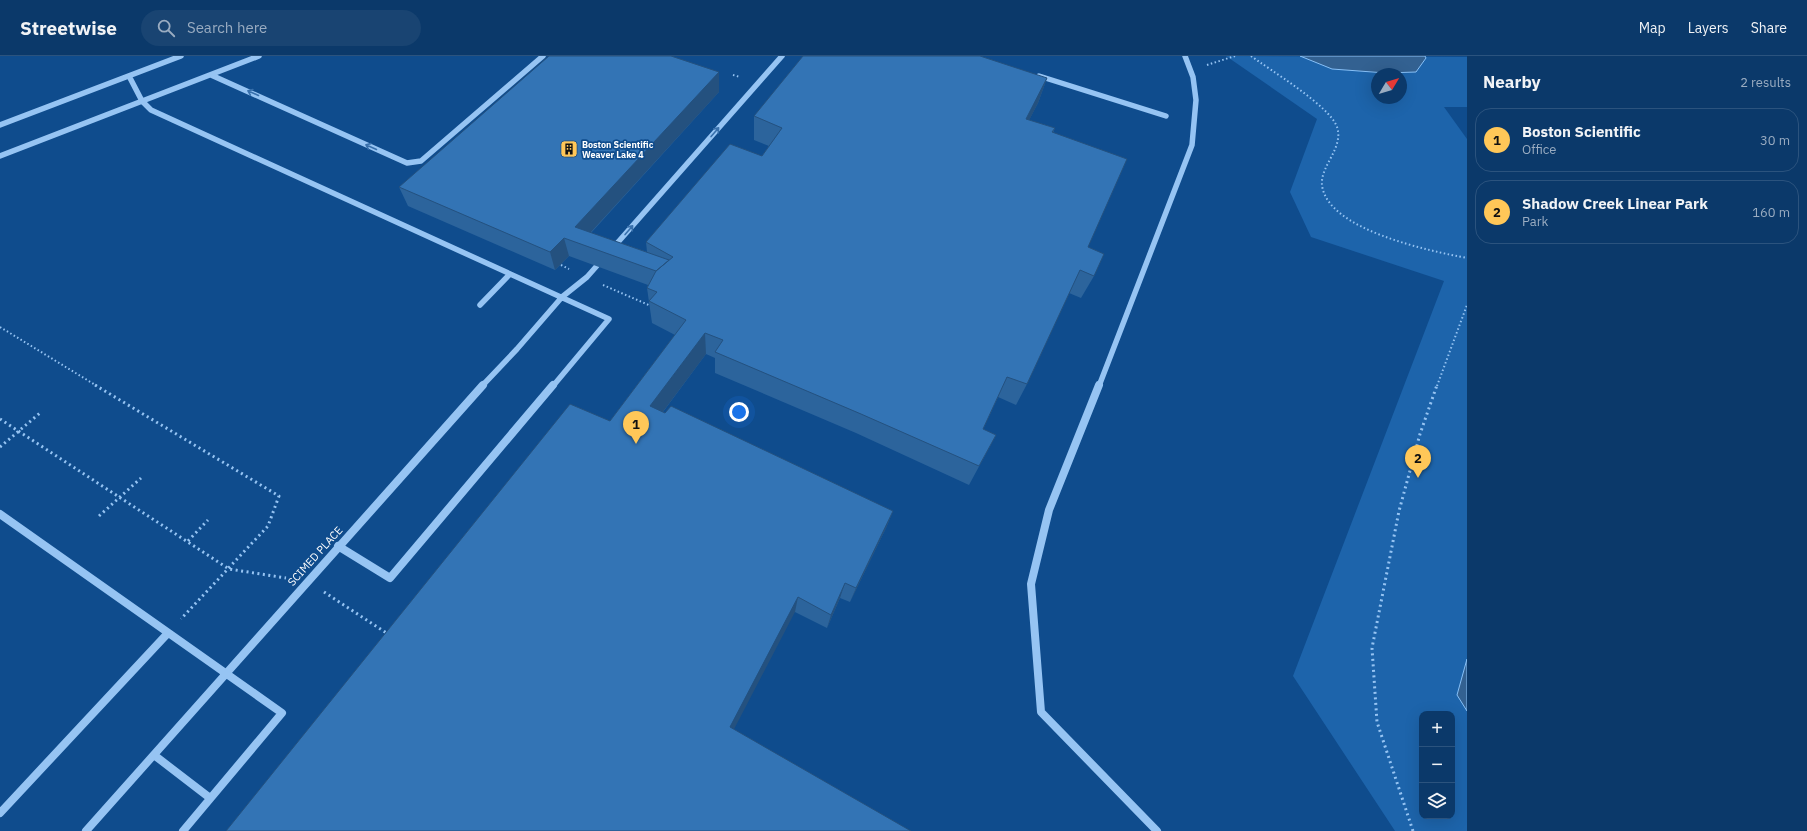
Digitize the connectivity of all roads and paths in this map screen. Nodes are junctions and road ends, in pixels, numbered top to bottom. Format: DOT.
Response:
graph roads {
  1 [pos="182,56"];
  2 [pos="259,56"];
  3 [pos="543,56"];
  4 [pos="782,56"];
  5 [pos="1185,56"];
  6 [pos="1251,56"];
  7 [pos="1032,74"];
  8 [pos="211,75"];
  9 [pos="129,76"];
  10 [pos="142,101"];
  11 [pos="1166,116"];
  12 [pos="0,125"];
  13 [pos="0,156"];
  14 [pos="1467,258"];
  15 [pos="510,274"];
  16 [pos="607,287"];
  17 [pos="562,297"];
  18 [pos="1467,304"];
  19 [pos="480,305"];
  20 [pos="653,307"];
  21 [pos="0,327"];
  22 [pos="40,413"];
  23 [pos="0,419"];
  24 [pos="18,431"];
  25 [pos="0,447"];
  26 [pos="140,478"];
  27 [pos="120,497"];
  28 [pos="0,514"];
  29 [pos="100,516"];
  30 [pos="208,520"];
  31 [pos="188,541"];
  32 [pos="338,546"];
  33 [pos="228,569"];
  34 [pos="307,582"];
  35 [pos="182,619"];
  36 [pos="168,633"];
  37 [pos="394,638"];
  38 [pos="226,673"];
  39 [pos="154,755"];
  40 [pos="210,798"];
  41 [pos="0,812"];
  42 [pos="86,831"];
  43 [pos="183,831"];
  44 [pos="1157,831"];
  45 [pos="1412,831"];
  1 -- 9 [label="lane"];
  2 -- 8 [label="lane"];
  3 -- 8 [label="lane, one-way"];
  17 -- 4 [label="lane, SCIMED PLACE, one-way"];
  5 -- 44 [label="lane"];
  6 -- 14 [label="path"];
  7 -- 11 [label="lane"];
  8 -- 10 [label="lane"];
  9 -- 10 [label="lane"];
  9 -- 12 [label="lane"];
  10 -- 13 [label="lane"];
  10 -- 15 [label="lane"];
  15 -- 17 [label="lane"];
  15 -- 19 [label="lane"];
  16 -- 20 [label="path"];
  17 -- 32 [label="lane, SCIMED PLACE"];
  17 -- 32 [label="lane"];
  18 -- 45 [label="path"];
  21 -- 33 [label="path"];
  22 -- 24 [label="path"];
  23 -- 24 [label="path"];
  24 -- 25 [label="path"];
  24 -- 27 [label="path"];
  26 -- 27 [label="path"];
  27 -- 29 [label="path"];
  27 -- 31 [label="path"];
  28 -- 36 [label="lane"];
  30 -- 31 [label="path"];
  31 -- 33 [label="path"];
  32 -- 34 [label="lane, SCIMED PLACE"];
  33 -- 34 [label="path"];
  33 -- 35 [label="path"];
  34 -- 37 [label="path"];
  34 -- 38 [label="lane, SCIMED PLACE"];
  36 -- 38 [label="lane"];
  36 -- 41 [label="lane"];
  38 -- 39 [label="lane, SCIMED PLACE"];
  38 -- 40 [label="lane"];
  39 -- 40 [label="lane"];
  39 -- 42 [label="lane, SCIMED PLACE"];
  40 -- 43 [label="lane"];
}
